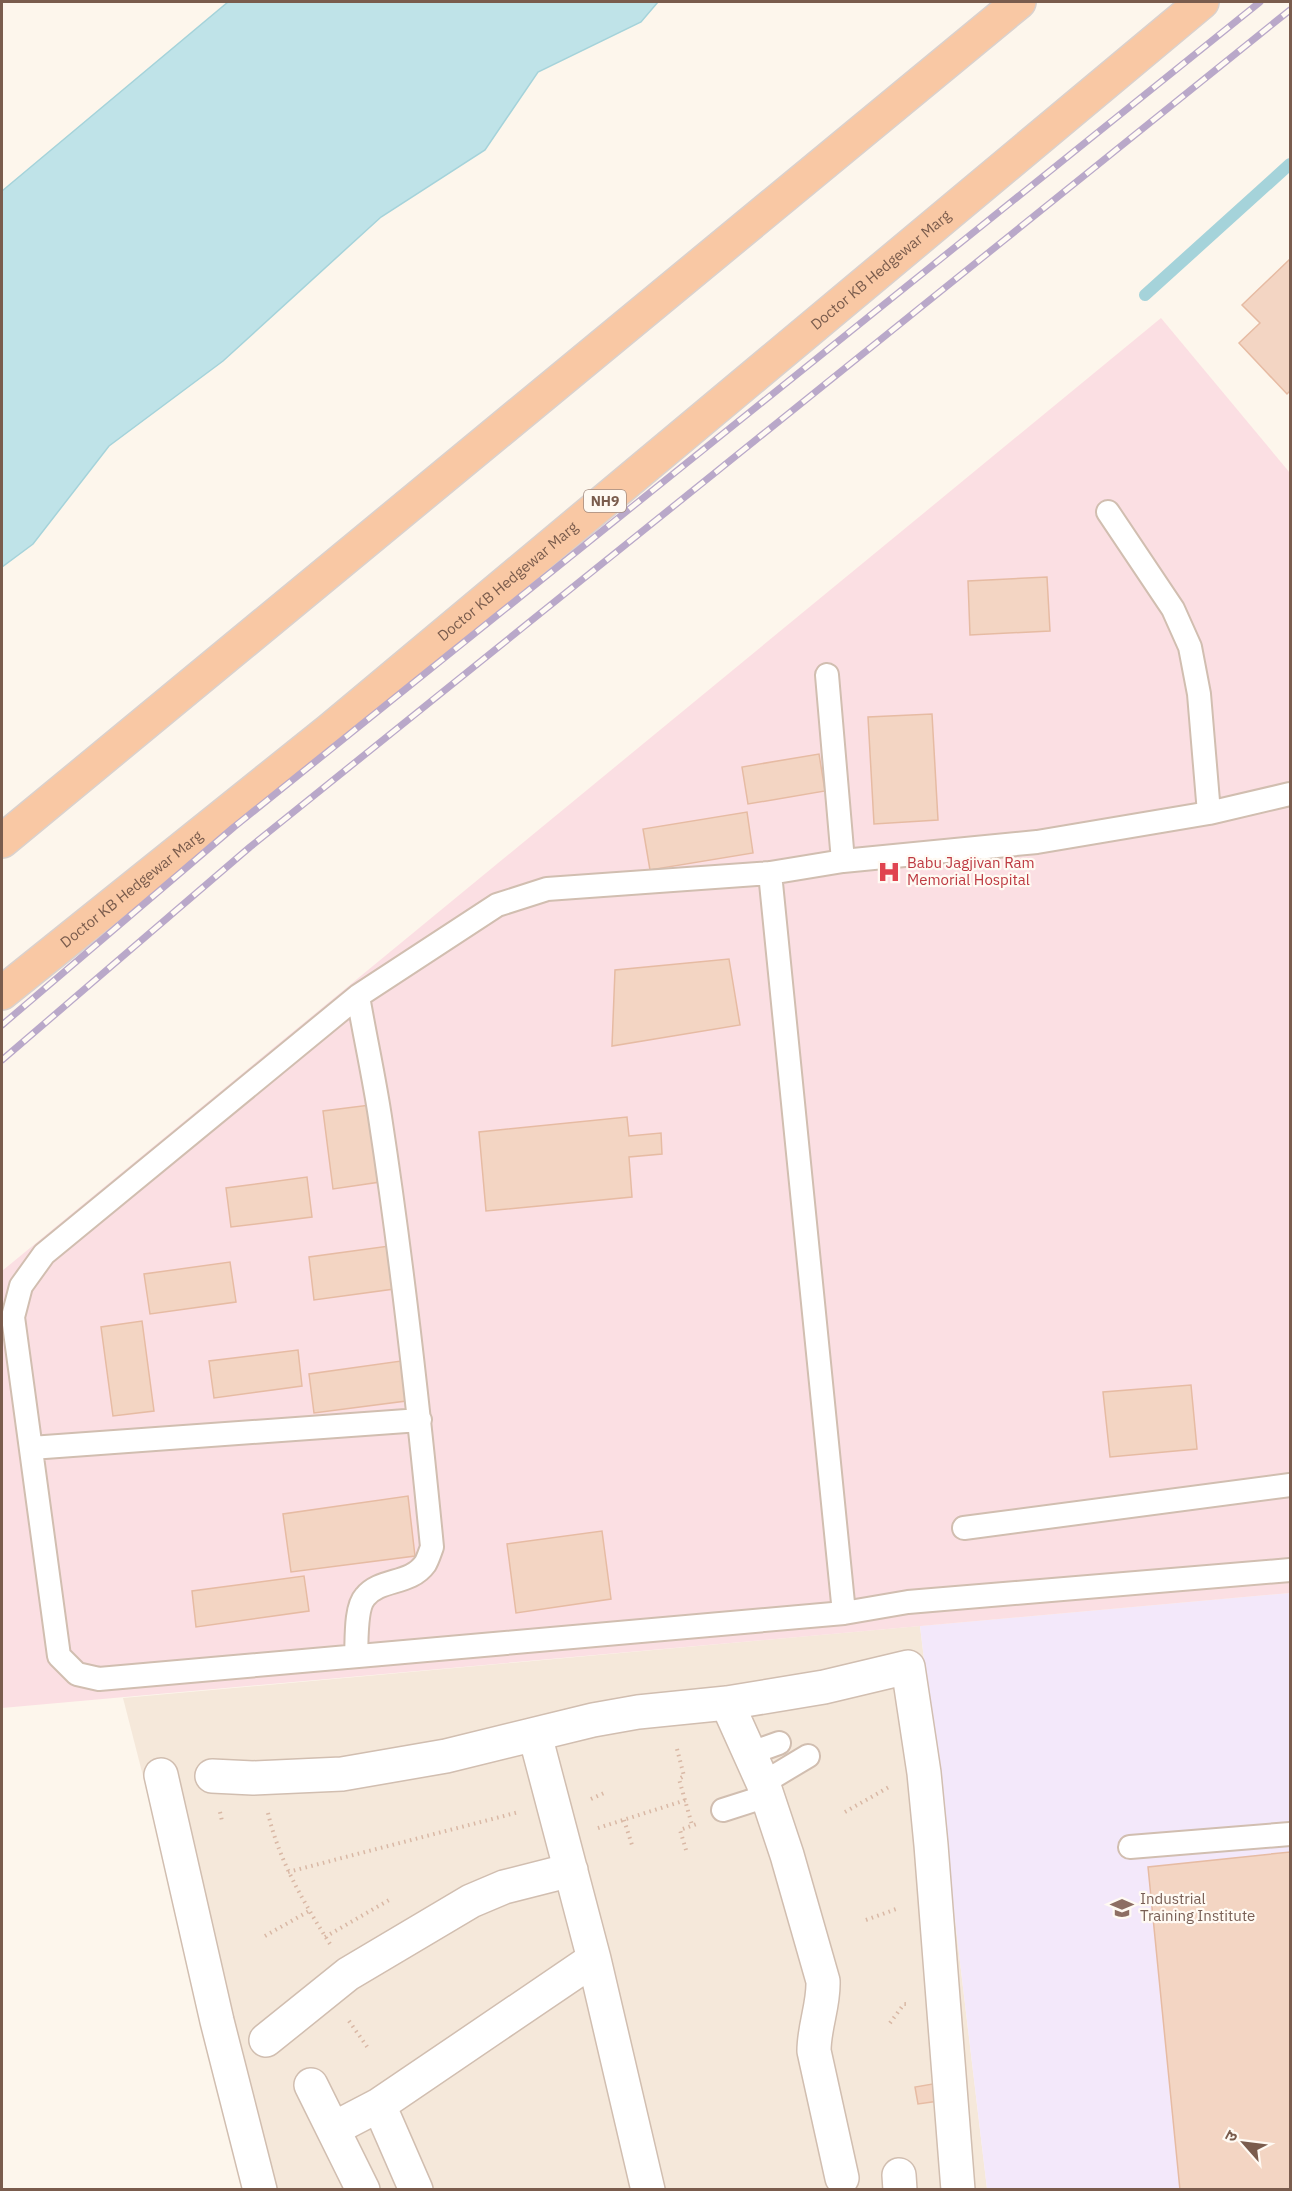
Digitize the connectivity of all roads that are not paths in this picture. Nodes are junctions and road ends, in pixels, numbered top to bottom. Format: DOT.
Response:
graph roads {
  1 [pos="1019,2"];
  2 [pos="1202,2"];
  3 [pos="1108,512"];
  4 [pos="827,675"];
  5 [pos="1290,794"];
  6 [pos="1209,813"];
  7 [pos="2,841"];
  8 [pos="843,861"];
  9 [pos="770,873"];
  10 [pos="2,993"];
  11 [pos="358,996"];
  12 [pos="420,1420"];
  13 [pos="31,1448"];
  14 [pos="1290,1485"];
  15 [pos="964,1528"];
  16 [pos="1290,1570"];
  17 [pos="844,1612"];
  18 [pos="356,1656"];
  19 [pos="727,1703"];
  20 [pos="535,1735"];
  21 [pos="808,1756"];
  22 [pos="765,1769"];
  23 [pos="161,1775"];
  24 [pos="212,1776"];
  25 [pos="723,1810"];
  26 [pos="1290,1834"];
  27 [pos="1130,1847"];
  28 [pos="571,1870"];
  29 [pos="594,1959"];
  30 [pos="266,2040"];
  31 [pos="311,2085"];
  32 [pos="379,2105"];
  33 [pos="333,2129"];
  34 [pos="842,2178"];
  35 [pos="260,2190"];
  36 [pos="363,2190"];
  37 [pos="416,2190"];
  38 [pos="648,2190"];
  39 [pos="958,2190"];
  1 -- 7 [label="highway"];
  2 -- 10 [label="highway, Doctor KB Hedgewar Marg / NH9"];
  3 -- 6 [label="lane"];
  4 -- 8 [label="lane"];
  5 -- 6 [label="lane"];
  6 -- 8 [label="lane"];
  8 -- 9 [label="lane"];
  9 -- 11 [label="lane"];
  9 -- 17 [label="lane"];
  11 -- 12 [label="lane"];
  11 -- 13 [label="lane"];
  12 -- 13 [label="lane"];
  12 -- 18 [label="lane"];
  13 -- 18 [label="lane"];
  14 -- 15 [label="lane"];
  16 -- 17 [label="lane"];
  17 -- 18 [label="lane"];
  19 -- 20 [label="street"];
  19 -- 22 [label="street"];
  19 -- 39 [label="street"];
  20 -- 24 [label="street"];
  20 -- 28 [label="street"];
  21 -- 22 [label="lane"];
  22 -- 25 [label="lane"];
  22 -- 34 [label="street"];
  23 -- 35 [label="street"];
  26 -- 27 [label="lane"];
  28 -- 29 [label="street"];
  28 -- 30 [label="street"];
  29 -- 32 [label="street"];
  29 -- 38 [label="street"];
  31 -- 33 [label="street"];
  32 -- 33 [label="street"];
  32 -- 37 [label="street"];
  33 -- 36 [label="street"];
}
